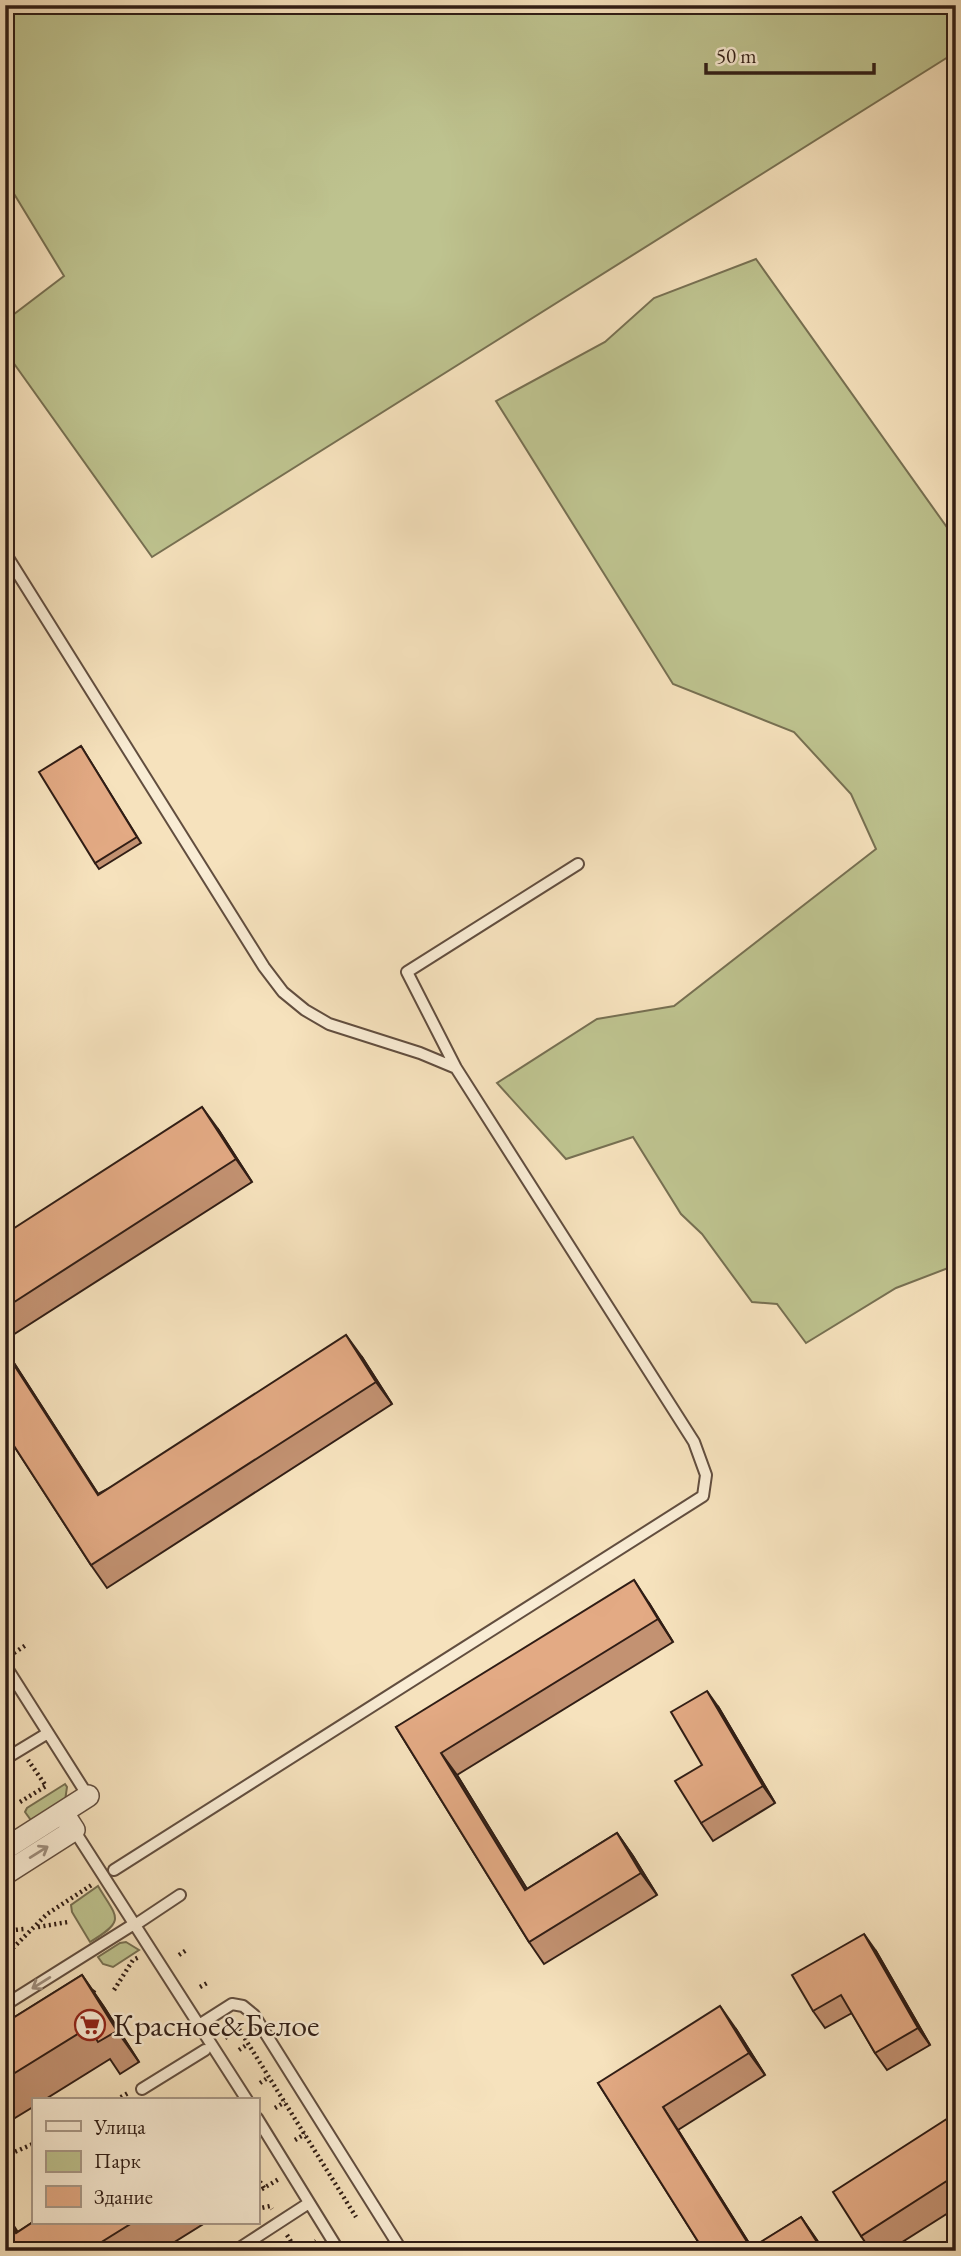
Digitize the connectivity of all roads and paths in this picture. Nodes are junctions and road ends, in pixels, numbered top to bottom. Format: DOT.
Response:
graph roads {
  1 [pos="5,553"];
  2 [pos="578,864"];
  3 [pos="456,1068"];
  4 [pos="26,1645"];
  5 [pos="8,1660"];
  6 [pos="17,1684"];
  7 [pos="5,1691"];
  8 [pos="5,1726"];
  9 [pos="48,1732"];
  10 [pos="15,1741"];
  11 [pos="5,1759"];
  12 [pos="28,1760"];
  13 [pos="88,1796"];
  14 [pos="20,1802"];
  15 [pos="68,1821"];
  16 [pos="5,1849"];
  17 [pos="114,1870"];
  18 [pos="5,1874"];
  19 [pos="99,1880"];
  20 [pos="180,1895"];
  21 [pos="68,1922"];
  22 [pos="134,1924"];
  23 [pos="38,1927"];
  24 [pos="24,1929"];
  25 [pos="5,1931"];
  26 [pos="188,1949"];
  27 [pos="143,1954"];
  28 [pos="179,1955"];
  29 [pos="5,1956"];
  30 [pos="209,1982"];
  31 [pos="200,1987"];
  32 [pos="96,1988"];
  33 [pos="114,1990"];
  34 [pos="89,1997"];
  35 [pos="5,2005"];
  36 [pos="199,2025"];
  37 [pos="221,2040"];
  38 [pos="248,2044"];
  39 [pos="205,2050"];
  40 [pos="239,2050"];
  41 [pos="269,2077"];
  42 [pos="260,2083"];
  43 [pos="142,2089"];
  44 [pos="246,2098"];
  45 [pos="285,2102"];
  46 [pos="275,2108"];
  47 [pos="259,2121"];
  48 [pos="305,2134"];
  49 [pos="295,2140"];
  50 [pos="32,2144"];
  51 [pos="5,2156"];
  52 [pos="283,2176"];
  53 [pos="259,2180"];
  54 [pos="264,2188"];
  55 [pos="259,2191"];
  56 [pos="309,2203"];
  57 [pos="356,2217"];
  58 [pos="285,2231"];
  59 [pos="321,2238"];
  60 [pos="235,2251"];
  61 [pos="299,2251"];
  62 [pos="339,2251"];
  63 [pos="402,2251"];
  1 -- 3 [label="lane"];
  2 -- 3 [label="lane"];
  3 -- 17 [label="lane"];
  4 -- 5 [label="path"];
  5 -- 6 [label="lane"];
  6 -- 7 [label="lane"];
  6 -- 9 [label="lane"];
  8 -- 10 [label="path"];
  9 -- 11 [label="lane"];
  9 -- 13 [label="lane"];
  12 -- 14 [label="path"];
  13 -- 15 [label="street"];
  15 -- 16 [label="street"];
  18 -- 15 [label="street, one-way"];
  15 -- 22 [label="lane"];
  19 -- 29 [label="path"];
  20 -- 22 [label="lane"];
  21 -- 23 [label="path"];
  22 -- 35 [label="lane, one-way"];
  22 -- 36 [label="lane"];
  24 -- 25 [label="path"];
  26 -- 28 [label="path"];
  27 -- 33 [label="path"];
  30 -- 31 [label="path"];
  32 -- 34 [label="path"];
  36 -- 44 [label="lane"];
  36 -- 63 [label="lane"];
  37 -- 38 [label="path"];
  38 -- 40 [label="path"];
  38 -- 41 [label="path"];
  39 -- 43 [label="lane"];
  41 -- 42 [label="path"];
  41 -- 45 [label="path"];
  45 -- 46 [label="path"];
  45 -- 48 [label="path"];
  47 -- 56 [label="lane"];
  48 -- 49 [label="path"];
  48 -- 57 [label="path"];
  50 -- 51 [label="path"];
  52 -- 54 [label="path"];
  53 -- 54 [label="path"];
  54 -- 55 [label="path"];
  56 -- 60 [label="lane"];
  56 -- 62 [label="lane"];
  58 -- 61 [label="path"];
  59 -- 61 [label="path"];
}
